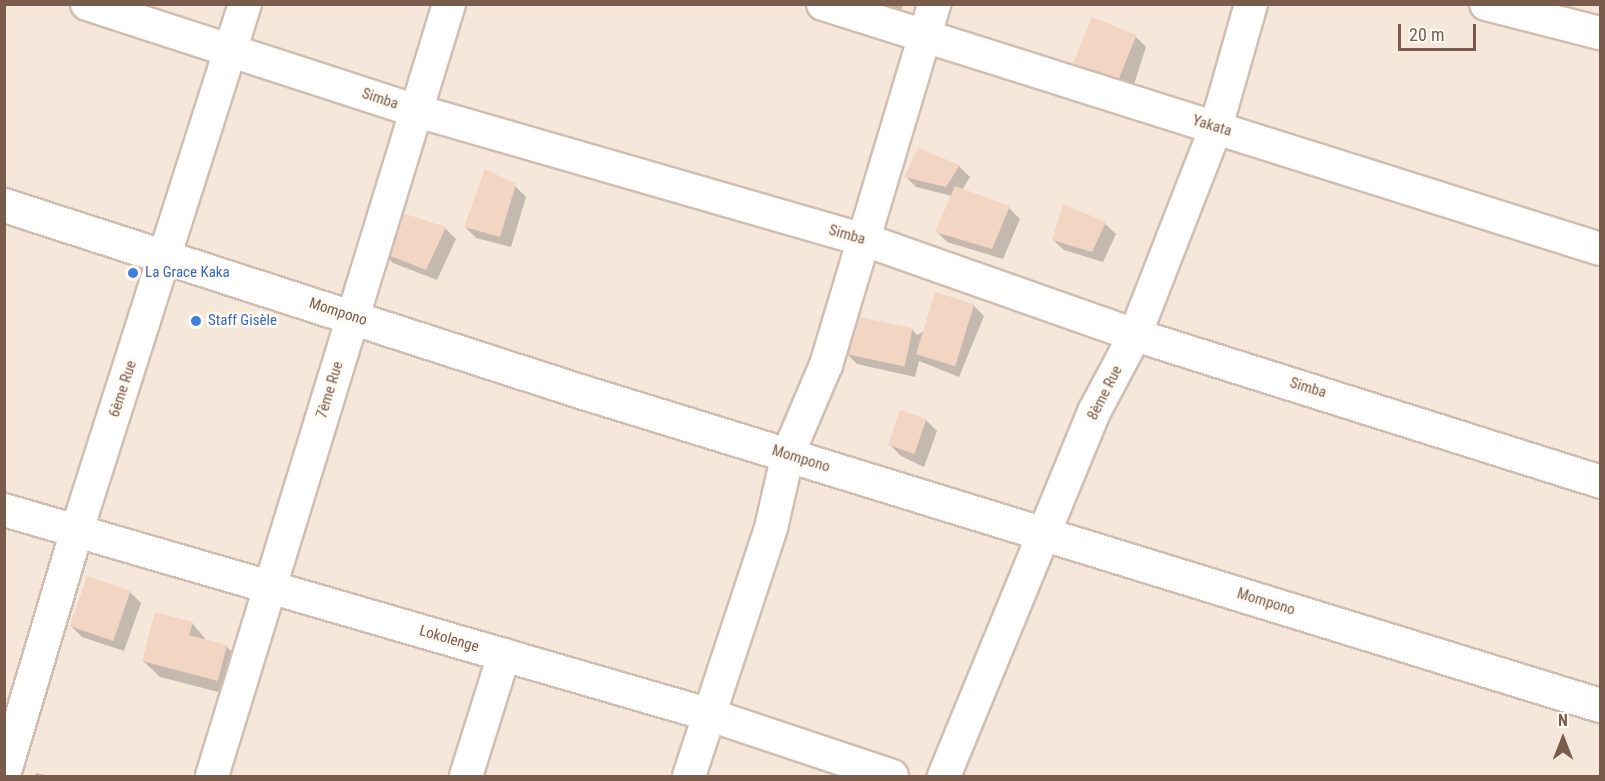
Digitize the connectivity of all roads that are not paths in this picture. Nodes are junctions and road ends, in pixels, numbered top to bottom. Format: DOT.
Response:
graph roads {
  1 [pos="87,4"];
  2 [pos="244,4"];
  3 [pos="449,4"];
  4 [pos="823,4"];
  5 [pos="934,4"];
  6 [pos="1251,4"];
  7 [pos="1486,4"];
  8 [pos="140,13"];
  9 [pos="1600,33"];
  10 [pos="927,38"];
  11 [pos="231,51"];
  12 [pos="414,110"];
  13 [pos="1216,127"];
  14 [pos="4,205"];
  15 [pos="865,240"];
  16 [pos="1600,249"];
  17 [pos="166,257"];
  18 [pos="353,316"];
  19 [pos="1135,335"];
  20 [pos="788,454"];
  21 [pos="1600,482"];
  22 [pos="4,510"];
  23 [pos="76,530"];
  24 [pos="1042,534"];
  25 [pos="268,585"];
  26 [pos="504,655"];
  27 [pos="1600,705"];
  28 [pos="707,714"];
  29 [pos="4,774"];
  30 [pos="212,777"];
  31 [pos="466,777"];
  32 [pos="689,777"];
  33 [pos="892,777"];
  34 [pos="944,777"];
  1 -- 8 [label="street, Simba"];
  2 -- 11 [label="street, 6ème Rue"];
  3 -- 12 [label="street, 7ème Rue"];
  4 -- 10 [label="street, Yakata"];
  5 -- 10 [label="street"];
  6 -- 13 [label="street, 8ème Rue"];
  7 -- 9 [label="street"];
  8 -- 11 [label="street, Simba"];
  10 -- 13 [label="street, Yakata"];
  10 -- 15 [label="street"];
  11 -- 12 [label="street, Simba"];
  11 -- 17 [label="street, 6ème Rue"];
  12 -- 15 [label="street, Simba"];
  12 -- 18 [label="street, 7ème Rue"];
  13 -- 16 [label="street, Yakata"];
  13 -- 19 [label="street, 8ème Rue"];
  14 -- 17 [label="street, Mompono"];
  15 -- 19 [label="street, Simba"];
  15 -- 20 [label="street"];
  17 -- 18 [label="street, Mompono"];
  17 -- 23 [label="street, 6ème Rue"];
  18 -- 20 [label="street, Mompono"];
  18 -- 25 [label="street, 7ème Rue"];
  19 -- 21 [label="street, Simba"];
  19 -- 24 [label="street, 8ème Rue"];
  20 -- 24 [label="street, Mompono"];
  20 -- 28 [label="street"];
  22 -- 23 [label="street, Lokolenge"];
  23 -- 25 [label="street, Lokolenge"];
  23 -- 29 [label="street, 6ème Rue"];
  24 -- 27 [label="street, Mompono"];
  24 -- 34 [label="street, 8ème Rue"];
  25 -- 26 [label="street, Lokolenge"];
  25 -- 30 [label="street, 7ème Rue"];
  26 -- 28 [label="street, Lokolenge"];
  26 -- 31 [label="street"];
  28 -- 32 [label="street"];
  28 -- 33 [label="street, Lokolenge"];
}
